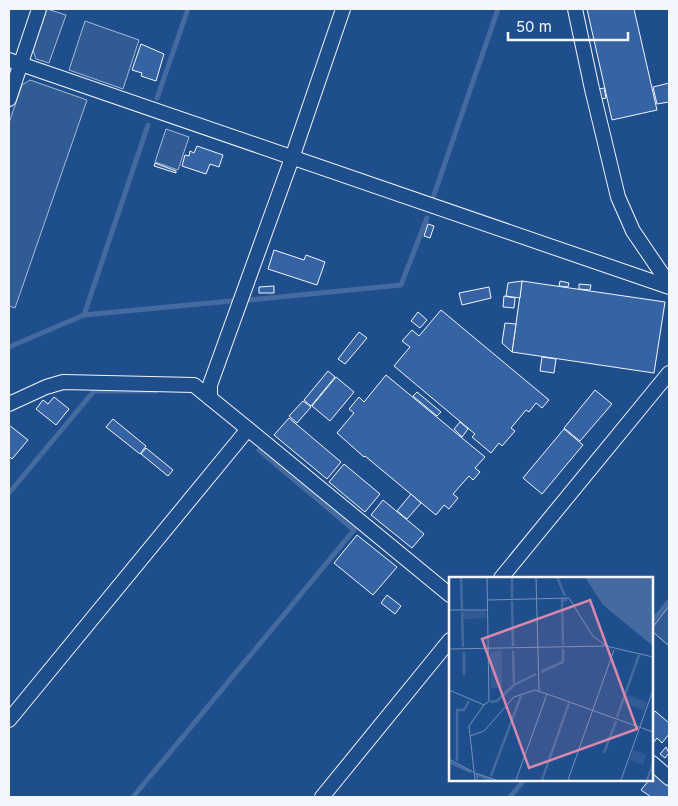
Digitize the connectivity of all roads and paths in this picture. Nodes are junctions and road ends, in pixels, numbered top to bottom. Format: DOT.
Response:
graph roads {
  1 [pos="39,9"];
  2 [pos="343,9"];
  3 [pos="575,9"];
  4 [pos="15,62"];
  5 [pos="9,99"];
  6 [pos="292,158"];
  7 [pos="669,286"];
  8 [pos="669,373"];
  9 [pos="210,398"];
  10 [pos="9,404"];
  11 [pos="248,429"];
  12 [pos="502,577"];
  13 [pos="449,594"];
  14 [pos="449,641"];
  15 [pos="9,720"];
  16 [pos="653,764"];
  17 [pos="669,778"];
  18 [pos="322,797"];
  1 -- 4 [label="street"];
  2 -- 6 [label="street"];
  3 -- 7 [label="street"];
  4 -- 5 [label="street"];
  4 -- 6 [label="street"];
  6 -- 7 [label="street"];
  6 -- 9 [label="street"];
  8 -- 12 [label="street"];
  9 -- 10 [label="street"];
  9 -- 11 [label="street"];
  11 -- 13 [label="street"];
  11 -- 15 [label="street"];
  14 -- 18 [label="street"];
  16 -- 17 [label="street"];
}
